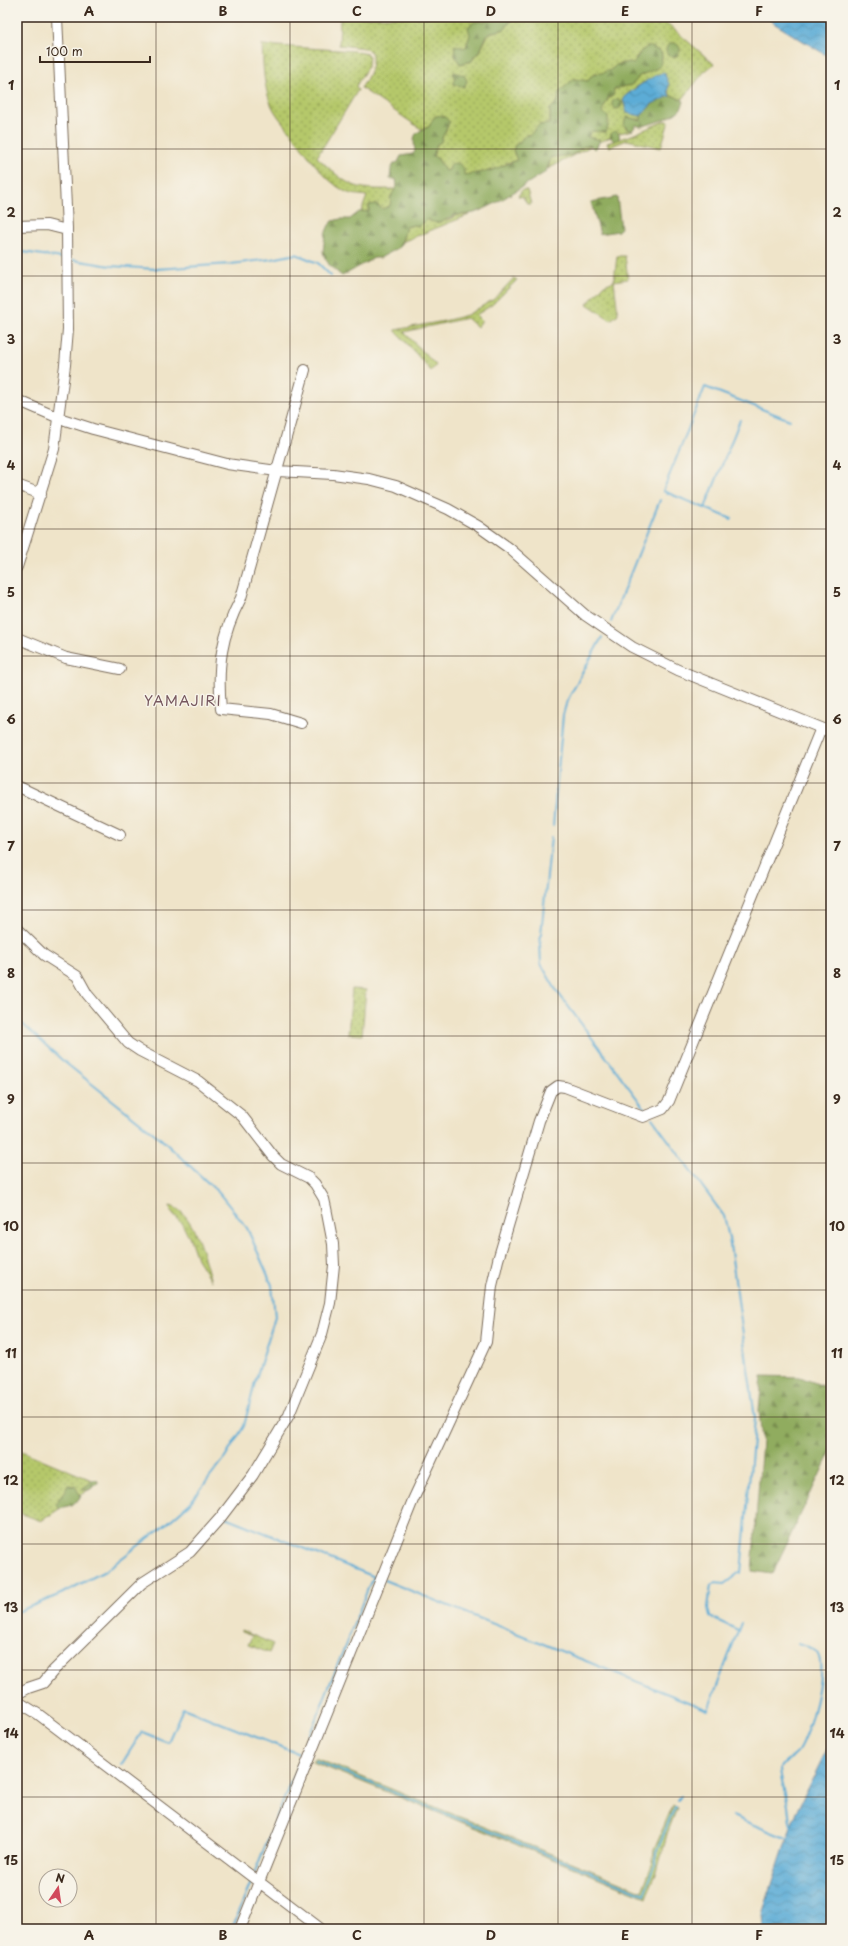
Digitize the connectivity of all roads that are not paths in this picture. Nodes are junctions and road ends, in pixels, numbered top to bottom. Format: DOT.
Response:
graph roads {
  1 [pos="57,17"];
  2 [pos="17,226"];
  3 [pos="67,230"];
  4 [pos="305,370"];
  5 [pos="17,400"];
  6 [pos="58,418"];
  7 [pos="277,471"];
  8 [pos="17,485"];
  9 [pos="41,494"];
  10 [pos="17,567"];
  11 [pos="17,638"];
  12 [pos="120,669"];
  13 [pos="301,723"];
  14 [pos="821,728"];
  15 [pos="831,732"];
  16 [pos="17,786"];
  17 [pos="120,835"];
  18 [pos="17,929"];
  19 [pos="17,1694"];
  20 [pos="17,1700"];
  21 [pos="255,1879"];
  22 [pos="240,1929"];
  23 [pos="321,1929"];
  1 -- 3 [label="street"];
  2 -- 3 [label="street"];
  3 -- 6 [label="street"];
  4 -- 7 [label="street"];
  5 -- 6 [label="street"];
  6 -- 7 [label="street"];
  6 -- 9 [label="street"];
  7 -- 13 [label="street"];
  7 -- 14 [label="street"];
  8 -- 9 [label="street"];
  9 -- 10 [label="street"];
  11 -- 12 [label="street"];
  14 -- 15 [label="street"];
  14 -- 21 [label="street"];
  16 -- 17 [label="street"];
  18 -- 19 [label="street"];
  20 -- 21 [label="street"];
  21 -- 22 [label="street"];
  21 -- 23 [label="street"];
}
